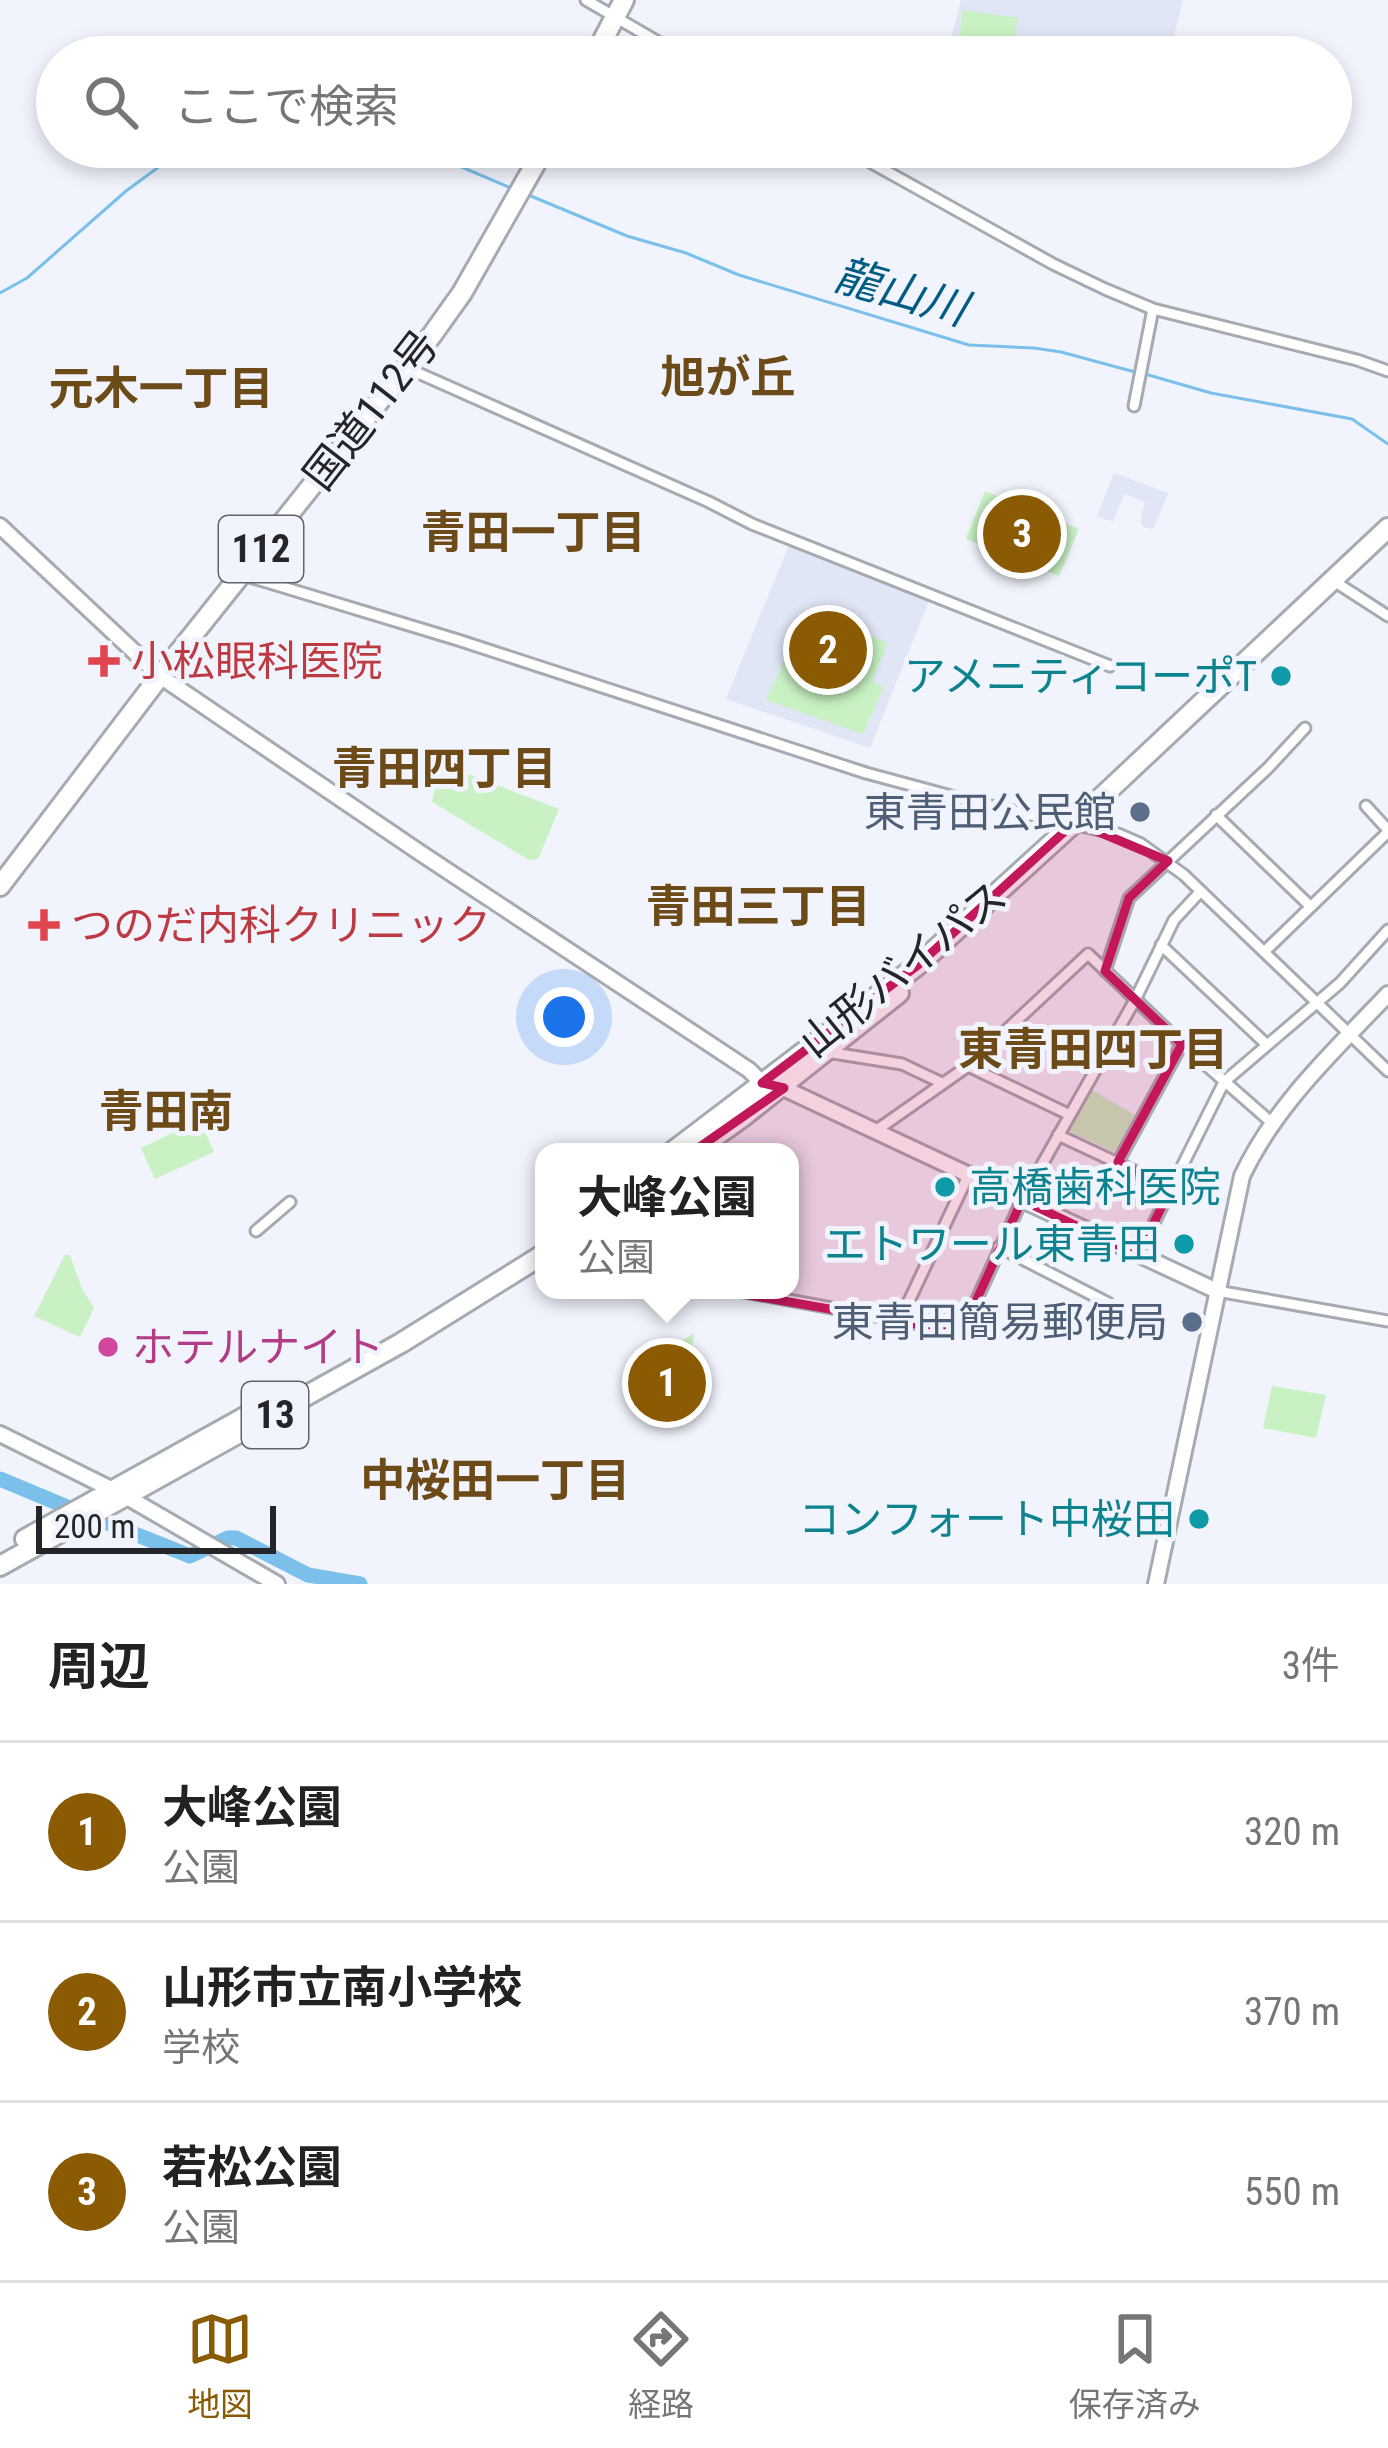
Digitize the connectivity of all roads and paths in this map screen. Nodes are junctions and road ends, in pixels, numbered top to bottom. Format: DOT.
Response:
graph roads {
  1 [pos="586,0"];
  2 [pos="620,9"];
  3 [pos="605,36"];
  4 [pos="656,36"];
  5 [pos="533,168"];
  6 [pos="881,168"];
  7 [pos="1154,309"];
  8 [pos="406,368"];
  9 [pos="1388,371"];
  10 [pos="1134,406"];
  11 [pos="0,526"];
  12 [pos="1388,528"];
  13 [pos="1388,543"];
  14 [pos="240,574"];
  15 [pos="1340,585"];
  16 [pos="1388,616"];
  17 [pos="1110,667"];
  18 [pos="160,676"];
  19 [pos="1304,728"];
  20 [pos="1366,806"];
  21 [pos="1216,815"];
  22 [pos="1080,824"];
  23 [pos="1388,831"];
  24 [pos="1168,861"];
  25 [pos="0,886"];
  26 [pos="1201,891"];
  27 [pos="1310,906"];
  28 [pos="1388,930"];
  29 [pos="1160,946"];
  30 [pos="1264,952"];
  31 [pos="1105,971"];
  32 [pos="1388,994"];
  33 [pos="1135,1000"];
  34 [pos="1316,1002"];
  35 [pos="1349,1034"];
  36 [pos="1182,1044"];
  37 [pos="1266,1044"];
  38 [pos="824,1052"];
  39 [pos="968,1066"];
  40 [pos="1388,1071"];
  41 [pos="1224,1082"];
  42 [pos="942,1083"];
  43 [pos="772,1085"];
  44 [pos="1070,1115"];
  45 [pos="1271,1122"];
  46 [pos="874,1132"];
  47 [pos="1058,1135"];
  48 [pos="685,1143"];
  49 [pos="704,1143"];
  50 [pos="1118,1162"];
  51 [pos="968,1176"];
  52 [pos="1171,1188"];
  53 [pos="1022,1200"];
  54 [pos="290,1202"];
  55 [pos="256,1231"];
  56 [pos="999,1247"];
  57 [pos="535,1248"];
  58 [pos="1138,1255"];
  59 [pos="535,1260"];
  60 [pos="1217,1291"];
  61 [pos="786,1299"];
  62 [pos="1108,1303"];
  63 [pos="900,1319"];
  64 [pos="1388,1322"];
  65 [pos="0,1434"];
  66 [pos="120,1493"];
  67 [pos="0,1553"];
  68 [pos="0,1567"];
  69 [pos="277,1584"];
  70 [pos="1156,1584"];
  1 -- 2 [label="street"];
  2 -- 3 [label="highway"];
  2 -- 4 [label="street"];
  5 -- 8 [label="highway, 国道112号 / 112"];
  6 -- 7 [label="street"];
  7 -- 9 [label="street"];
  7 -- 10 [label="street"];
  8 -- 14 [label="highway, 国道112号 / 112"];
  8 -- 17 [label="street"];
  11 -- 18 [label="street"];
  12 -- 22 [label="highway, 山形バイパス"];
  13 -- 15 [label="highway, 山形バイパス"];
  14 -- 18 [label="highway, 国道112号 / 112"];
  14 -- 22 [label="street"];
  15 -- 16 [label="street"];
  15 -- 22 [label="highway, 山形バイパス"];
  18 -- 25 [label="highway, 国道112号 / 112"];
  18 -- 43 [label="street"];
  19 -- 21 [label="street"];
  20 -- 23 [label="street"];
  21 -- 24 [label="street"];
  21 -- 27 [label="street"];
  22 -- 24 [label="street"];
  22 -- 38 [label="highway, 山形バイパス"];
  22 -- 43 [label="highway, 山形バイパス"];
  23 -- 27 [label="street"];
  24 -- 26 [label="street"];
  24 -- 31 [label="street"];
  26 -- 29 [label="street"];
  26 -- 30 [label="street"];
  27 -- 30 [label="street"];
  28 -- 34 [label="street"];
  29 -- 33 [label="street"];
  29 -- 37 [label="street"];
  30 -- 34 [label="street"];
  31 -- 33 [label="street"];
  31 -- 39 [label="street"];
  32 -- 35 [label="street"];
  33 -- 36 [label="street"];
  33 -- 44 [label="street"];
  34 -- 35 [label="street"];
  34 -- 37 [label="street"];
  35 -- 40 [label="street"];
  35 -- 45 [label="street"];
  36 -- 41 [label="street"];
  36 -- 50 [label="street"];
  37 -- 41 [label="street"];
  38 -- 42 [label="street"];
  38 -- 43 [label="highway, 山形バイパス"];
  39 -- 42 [label="street"];
  39 -- 44 [label="street"];
  41 -- 45 [label="street"];
  41 -- 52 [label="street"];
  42 -- 46 [label="street"];
  43 -- 46 [label="street"];
  43 -- 48 [label="highway, 山形バイパス"];
  43 -- 49 [label="highway, 山形バイパス"];
  44 -- 47 [label="street"];
  45 -- 60 [label="street"];
  46 -- 51 [label="street"];
  47 -- 50 [label="street"];
  47 -- 53 [label="street"];
  50 -- 52 [label="street"];
  51 -- 53 [label="street"];
  51 -- 63 [label="street"];
  52 -- 58 [label="street"];
  53 -- 56 [label="street"];
  53 -- 58 [label="street"];
  54 -- 55 [label="street"];
  56 -- 62 [label="street"];
  56 -- 63 [label="street"];
  57 -- 66 [label="highway, 13"];
  58 -- 60 [label="street"];
  59 -- 66 [label="highway, 13"];
  60 -- 64 [label="street"];
  60 -- 70 [label="street"];
  61 -- 63 [label="street"];
  65 -- 66 [label="street"];
  66 -- 67 [label="highway, 13"];
  66 -- 68 [label="highway, 13"];
  66 -- 69 [label="street"];
}
